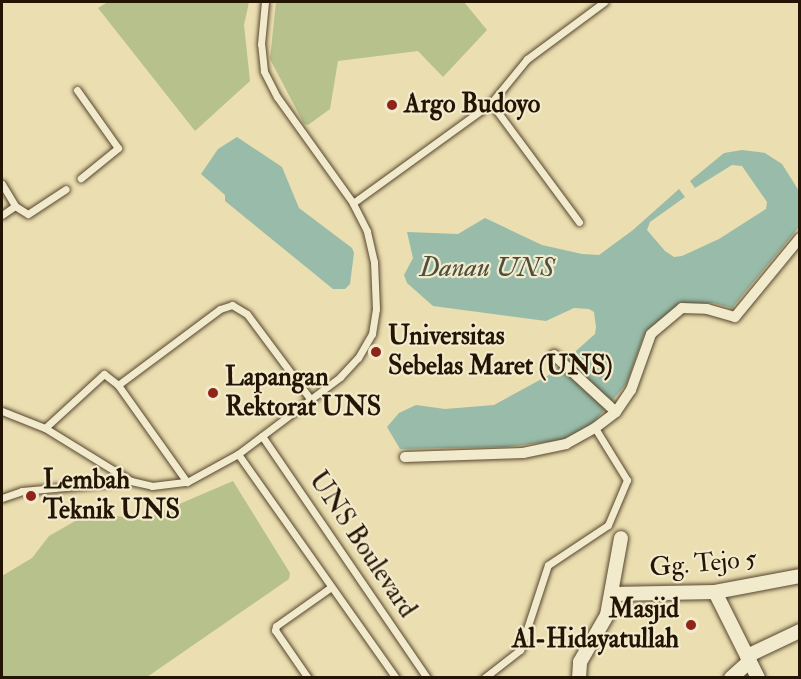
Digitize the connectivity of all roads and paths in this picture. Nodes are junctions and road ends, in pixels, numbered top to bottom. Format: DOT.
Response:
graph roads {
  1 [pos="265,2"];
  2 [pos="604,2"];
  3 [pos="77,90"];
  4 [pos="491,103"];
  5 [pos="81,178"];
  6 [pos="2,184"];
  7 [pos="66,189"];
  8 [pos="353,203"];
  9 [pos="15,206"];
  10 [pos="2,215"];
  11 [pos="579,222"];
  12 [pos="800,238"];
  13 [pos="554,355"];
  14 [pos="118,385"];
  15 [pos="310,400"];
  16 [pos="2,411"];
  17 [pos="616,412"];
  18 [pos="45,428"];
  19 [pos="595,428"];
  20 [pos="262,436"];
  21 [pos="238,454"];
  22 [pos="405,457"];
  23 [pos="131,481"];
  24 [pos="187,483"];
  25 [pos="2,498"];
  26 [pos="621,538"];
  27 [pos="800,576"];
  28 [pos="331,587"];
  29 [pos="715,592"];
  30 [pos="611,594"];
  31 [pos="800,631"];
  32 [pos="748,658"];
  33 [pos="308,678"];
  34 [pos="396,678"];
  35 [pos="427,678"];
  36 [pos="484,678"];
  37 [pos="579,678"];
  38 [pos="731,678"];
  39 [pos="758,678"];
  1 -- 8 [label="lane"];
  2 -- 4 [label="lane"];
  3 -- 5 [label="lane"];
  4 -- 8 [label="lane"];
  4 -- 11 [label="lane"];
  6 -- 9 [label="lane"];
  7 -- 9 [label="lane"];
  8 -- 15 [label="lane"];
  9 -- 10 [label="lane"];
  12 -- 17 [label="street"];
  13 -- 17 [label="street"];
  14 -- 15 [label="lane"];
  14 -- 18 [label="lane"];
  14 -- 24 [label="lane"];
  15 -- 20 [label="lane"];
  16 -- 18 [label="lane"];
  17 -- 19 [label="street"];
  18 -- 23 [label="lane"];
  19 -- 22 [label="street"];
  19 -- 36 [label="lane"];
  20 -- 21 [label="lane"];
  20 -- 35 [label="lane, UNS Boulevard"];
  21 -- 24 [label="lane"];
  21 -- 28 [label="lane, UNS Boulevard"];
  23 -- 24 [label="lane"];
  23 -- 25 [label="lane"];
  26 -- 30 [label="street"];
  27 -- 29 [label="street, Gg. Tejo 5"];
  28 -- 33 [label="lane"];
  28 -- 34 [label="lane, UNS Boulevard"];
  29 -- 30 [label="street, Gg. Tejo 5"];
  29 -- 32 [label="street"];
  30 -- 37 [label="street"];
  31 -- 32 [label="street"];
  32 -- 38 [label="street"];
  32 -- 39 [label="street"];
}
